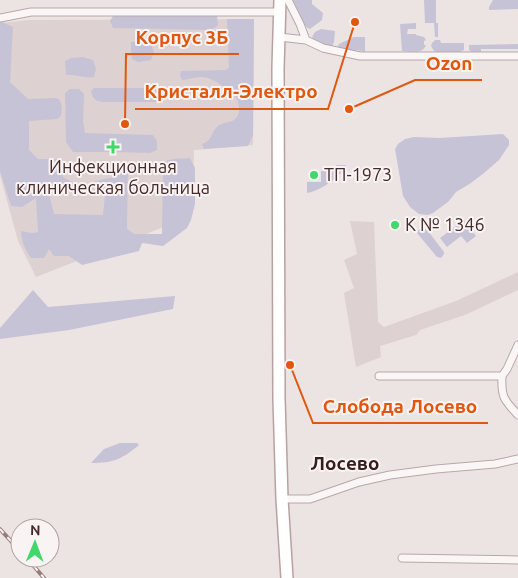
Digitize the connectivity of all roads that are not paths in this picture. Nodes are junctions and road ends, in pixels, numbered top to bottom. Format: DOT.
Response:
graph roads {
  1 [pos="280,0"];
  2 [pos="288,0"];
  3 [pos="280,12"];
  4 [pos="0,18"];
  5 [pos="279,37"];
  6 [pos="306,40"];
  7 [pos="518,56"];
  8 [pos="518,345"];
  9 [pos="380,376"];
  10 [pos="502,376"];
  11 [pos="518,415"];
  12 [pos="518,460"];
  13 [pos="282,498"];
  14 [pos="402,558"];
  15 [pos="518,560"];
  16 [pos="287,578"];
  1 -- 3 [label="main road"];
  2 -- 6 [label="street"];
  3 -- 4 [label="street"];
  3 -- 5 [label="main road"];
  5 -- 6 [label="street"];
  5 -- 13 [label="main road"];
  6 -- 7 [label="street"];
  8 -- 10 [label="street"];
  9 -- 10 [label="street"];
  10 -- 11 [label="street"];
  12 -- 13 [label="street"];
  13 -- 16 [label="main road"];
  14 -- 15 [label="street"];
}
